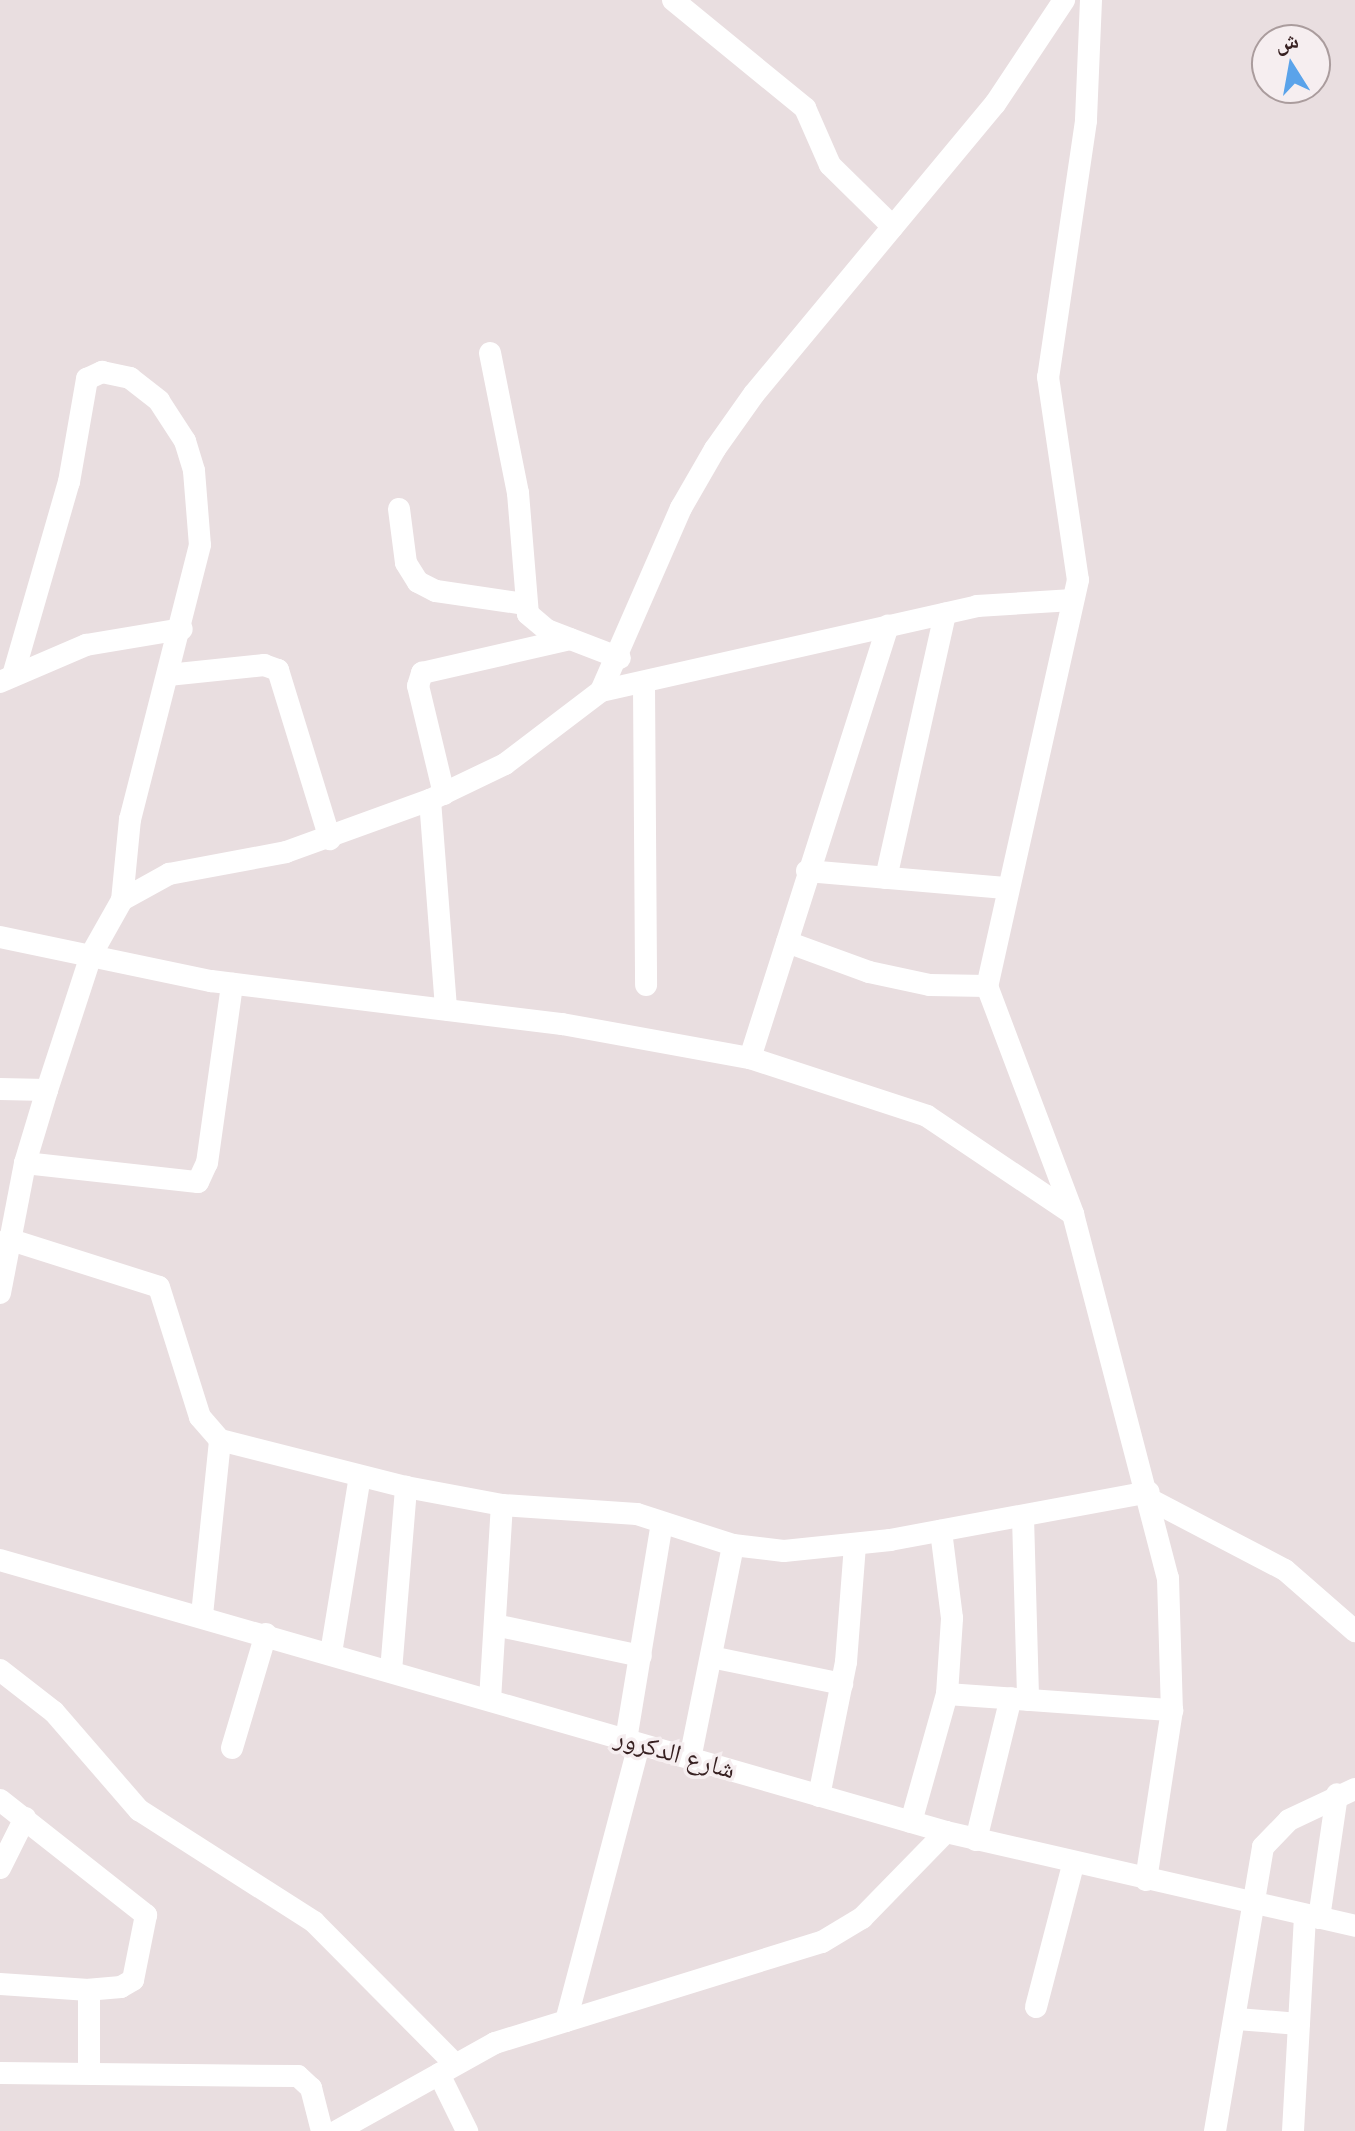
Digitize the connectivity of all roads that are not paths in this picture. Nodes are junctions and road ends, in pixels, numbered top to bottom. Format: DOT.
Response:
graph roads {
  1 [pos="673,0"];
  2 [pos="1064,0"];
  3 [pos="1091,0"];
  4 [pos="893,227"];
  5 [pos="490,353"];
  6 [pos="399,509"];
  7 [pos="1073,600"];
  8 [pos="525,604"];
  9 [pos="945,613"];
  10 [pos="888,625"];
  11 [pos="182,629"];
  12 [pos="570,639"];
  13 [pos="620,658"];
  14 [pos="168,675"];
  15 [pos="7,677"];
  16 [pos="644,686"];
  17 [pos="601,691"];
  18 [pos="437,797"];
  19 [pos="330,839"];
  20 [pos="807,871"];
  21 [pos="886,878"];
  22 [pos="1005,888"];
  23 [pos="122,900"];
  24 [pos="0,937"];
  25 [pos="787,942"];
  26 [pos="91,955"];
  27 [pos="232,984"];
  28 [pos="646,985"];
  29 [pos="987,986"];
  30 [pos="446,1009"];
  31 [pos="750,1058"];
  32 [pos="0,1089"];
  33 [pos="47,1090"];
  34 [pos="25,1163"];
  35 [pos="1073,1214"];
  36 [pos="8,1239"];
  37 [pos="1,1285"];
  38 [pos="220,1440"];
  39 [pos="360,1476"];
  40 [pos="406,1487"];
  41 [pos="1150,1496"];
  42 [pos="502,1505"];
  43 [pos="1023,1517"];
  44 [pos="662,1523"];
  45 [pos="941,1531"];
  46 [pos="855,1544"];
  47 [pos="733,1545"];
  48 [pos="0,1560"];
  49 [pos="202,1615"];
  50 [pos="495,1625"];
  51 [pos="1355,1631"];
  52 [pos="266,1634"];
  53 [pos="331,1653"];
  54 [pos="641,1656"];
  55 [pos="711,1657"];
  56 [pos="0,1670"];
  57 [pos="391,1671"];
  58 [pos="842,1684"];
  59 [pos="947,1694"];
  60 [pos="1019,1699"];
  61 [pos="490,1700"];
  62 [pos="1172,1710"];
  63 [pos="633,1742"];
  64 [pos="232,1748"];
  65 [pos="690,1759"];
  66 [pos="1346,1792"];
  67 [pos="819,1796"];
  68 [pos="0,1800"];
  69 [pos="25,1818"];
  70 [pos="911,1822"];
  71 [pos="946,1832"];
  72 [pos="976,1840"];
  73 [pos="1073,1865"];
  74 [pos="0,1868"];
  75 [pos="1146,1880"];
  76 [pos="1254,1903"];
  77 [pos="1312,1917"];
  78 [pos="1355,1926"];
  79 [pos="0,1984"];
  80 [pos="89,1990"];
  81 [pos="1036,2007"];
  82 [pos="1237,2019"];
  83 [pos="566,2021"];
  84 [pos="1299,2024"];
  85 [pos="447,2069"];
  86 [pos="0,2073"];
  87 [pos="89,2073"];
  88 [pos="322,2131"];
  89 [pos="337,2131"];
  90 [pos="467,2131"];
  91 [pos="1215,2131"];
  92 [pos="1293,2131"];
  1 -- 4 [label="street"];
  2 -- 4 [label="street"];
  3 -- 7 [label="street"];
  4 -- 13 [label="street"];
  5 -- 8 [label="street"];
  6 -- 8 [label="street"];
  7 -- 9 [label="street"];
  7 -- 22 [label="street"];
  8 -- 12 [label="street"];
  9 -- 10 [label="street"];
  9 -- 21 [label="street"];
  10 -- 16 [label="street"];
  10 -- 20 [label="street"];
  11 -- 14 [label="street"];
  11 -- 15 [label="street"];
  11 -- 15 [label="street"];
  12 -- 13 [label="street"];
  12 -- 18 [label="street"];
  13 -- 17 [label="street"];
  14 -- 19 [label="street"];
  14 -- 23 [label="street"];
  16 -- 17 [label="street"];
  16 -- 28 [label="street"];
  17 -- 18 [label="street"];
  18 -- 19 [label="street"];
  18 -- 30 [label="street"];
  19 -- 23 [label="street"];
  20 -- 21 [label="street"];
  20 -- 25 [label="street"];
  21 -- 22 [label="street"];
  22 -- 29 [label="street"];
  23 -- 26 [label="street"];
  24 -- 26 [label="street"];
  25 -- 29 [label="street"];
  25 -- 31 [label="street"];
  26 -- 27 [label="street"];
  26 -- 33 [label="street"];
  27 -- 30 [label="street"];
  27 -- 34 [label="street"];
  29 -- 35 [label="street"];
  30 -- 31 [label="street"];
  31 -- 35 [label="street"];
  32 -- 33 [label="street"];
  33 -- 34 [label="street"];
  34 -- 36 [label="street"];
  35 -- 41 [label="street"];
  36 -- 37 [label="street"];
  36 -- 38 [label="street"];
  38 -- 39 [label="street"];
  38 -- 49 [label="street"];
  39 -- 40 [label="street"];
  39 -- 53 [label="street"];
  40 -- 42 [label="street"];
  40 -- 57 [label="street"];
  41 -- 43 [label="street"];
  41 -- 51 [label="street"];
  41 -- 62 [label="street"];
  42 -- 44 [label="street"];
  42 -- 50 [label="street"];
  43 -- 45 [label="street"];
  43 -- 60 [label="street"];
  44 -- 47 [label="street"];
  44 -- 54 [label="street"];
  45 -- 46 [label="street"];
  45 -- 59 [label="street"];
  46 -- 47 [label="street"];
  46 -- 58 [label="street"];
  47 -- 55 [label="street"];
  48 -- 49 [label="street, شارع الدكرور"];
  49 -- 52 [label="street, شارع الدكرور"];
  50 -- 54 [label="street"];
  50 -- 61 [label="street"];
  52 -- 53 [label="street, شارع الدكرور"];
  52 -- 64 [label="street"];
  53 -- 57 [label="street, شارع الدكرور"];
  54 -- 63 [label="street"];
  55 -- 58 [label="street"];
  55 -- 65 [label="street"];
  56 -- 85 [label="street"];
  57 -- 61 [label="street, شارع الدكرور"];
  58 -- 67 [label="street"];
  59 -- 60 [label="street"];
  59 -- 70 [label="street"];
  60 -- 62 [label="street"];
  60 -- 72 [label="street"];
  61 -- 63 [label="street, شارع الدكرور"];
  62 -- 75 [label="street"];
  63 -- 65 [label="street, شارع الدكرور"];
  63 -- 83 [label="street"];
  65 -- 67 [label="street, شارع الدكرور"];
  66 -- 76 [label="street"];
  66 -- 77 [label="street"];
  67 -- 70 [label="street, شارع الدكرور"];
  68 -- 69 [label="street"];
  69 -- 74 [label="street"];
  69 -- 80 [label="street"];
  70 -- 71 [label="street, شارع الدكرور"];
  71 -- 72 [label="street, شارع الدكرور"];
  71 -- 83 [label="street"];
  72 -- 73 [label="street, شارع الدكرور"];
  73 -- 75 [label="street, شارع الدكرور"];
  73 -- 81 [label="street"];
  75 -- 76 [label="street, شارع الدكرور"];
  76 -- 77 [label="street, شارع الدكرور"];
  76 -- 82 [label="street"];
  77 -- 78 [label="street, شارع الدكرور"];
  77 -- 84 [label="street"];
  79 -- 80 [label="street"];
  80 -- 87 [label="street"];
  82 -- 84 [label="street"];
  82 -- 91 [label="street"];
  83 -- 85 [label="street"];
  84 -- 92 [label="street"];
  85 -- 89 [label="street"];
  85 -- 90 [label="street"];
  86 -- 87 [label="street"];
  87 -- 88 [label="street"];
}
